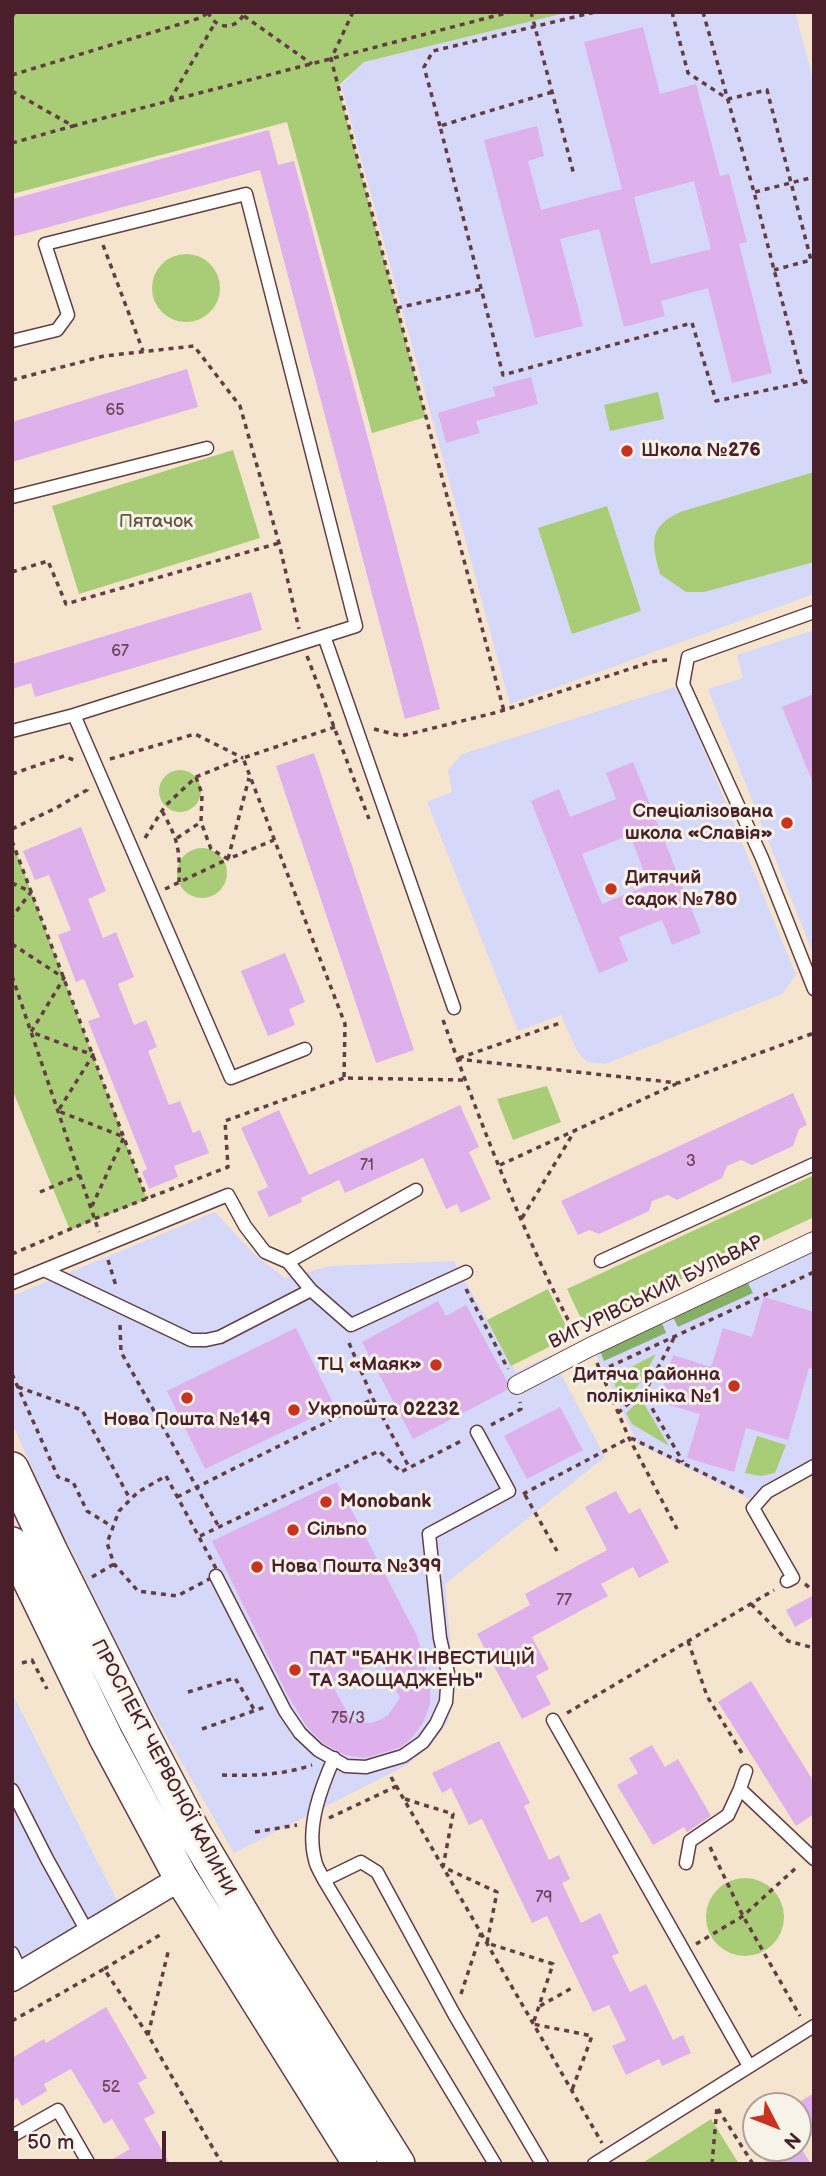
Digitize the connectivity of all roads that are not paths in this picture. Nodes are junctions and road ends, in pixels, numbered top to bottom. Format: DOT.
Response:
graph roads {
  1 [pos="12,341"];
  2 [pos="207,448"];
  3 [pos="12,497"];
  4 [pos="814,612"];
  5 [pos="324,636"];
  6 [pos="74,715"];
  7 [pos="12,731"];
  8 [pos="814,989"];
  9 [pos="454,1008"];
  10 [pos="305,1049"];
  11 [pos="814,1164"];
  12 [pos="416,1190"];
  13 [pos="814,1241"];
  14 [pos="600,1261"];
  15 [pos="288,1262"];
  16 [pos="44,1270"];
  17 [pos="462,1273"];
  18 [pos="12,1283"];
  19 [pos="311,1290"];
  20 [pos="517,1385"];
  21 [pos="477,1432"];
  22 [pos="814,1466"];
  23 [pos="12,1469"];
  24 [pos="12,1544"];
  25 [pos="216,1576"];
  26 [pos="788,1581"];
  27 [pos="554,1720"];
  28 [pos="334,1758"];
  29 [pos="746,1771"];
  30 [pos="740,1789"];
  31 [pos="12,1790"];
  32 [pos="811,1857"];
  33 [pos="686,1863"];
  34 [pos="181,1878"];
  35 [pos="324,1880"];
  36 [pos="88,1933"];
  37 [pos="15,1969"];
  38 [pos="811,2028"];
  39 [pos="749,2066"];
  40 [pos="12,2136"];
  41 [pos="89,2164"];
  42 [pos="360,2164"];
  43 [pos="398,2164"];
  44 [pos="495,2164"];
  45 [pos="542,2164"];
  46 [pos="594,2164"];
  1 -- 5 [label="lane"];
  2 -- 3 [label="lane"];
  4 -- 8 [label="lane"];
  5 -- 6 [label="lane"];
  5 -- 9 [label="lane"];
  6 -- 7 [label="lane"];
  6 -- 10 [label="lane"];
  11 -- 14 [label="lane"];
  12 -- 15 [label="lane"];
  13 -- 20 [label="street, ВИГУРІВСЬКИЙ БУЛЬВАР"];
  15 -- 16 [label="lane"];
  15 -- 19 [label="lane"];
  16 -- 18 [label="lane"];
  16 -- 19 [label="lane"];
  17 -- 19 [label="lane"];
  21 -- 28 [label="lane"];
  22 -- 26 [label="lane"];
  23 -- 43 [label="main road, ПРОСПЕКТ ЧЕРВОНОЇ КАЛИНИ"];
  24 -- 34 [label="main road, ПРОСПЕКТ ЧЕРВОНОЇ КАЛИНИ"];
  25 -- 28 [label="lane"];
  27 -- 39 [label="lane"];
  28 -- 35 [label="lane"];
  29 -- 30 [label="lane"];
  30 -- 32 [label="lane"];
  30 -- 33 [label="lane"];
  31 -- 36 [label="lane"];
  34 -- 36 [label="street, ПРОСПЕКТ ЧЕРВОНОЇ КАЛИНИ"];
  34 -- 42 [label="main road, ПРОСПЕКТ ЧЕРВОНОЇ КАЛИНИ"];
  35 -- 44 [label="lane"];
  35 -- 45 [label="lane"];
  36 -- 37 [label="street, ПРОСПЕКТ ЧЕРВОНОЇ КАЛИНИ"];
  38 -- 39 [label="lane"];
  39 -- 46 [label="lane"];
  40 -- 41 [label="lane"];
}
